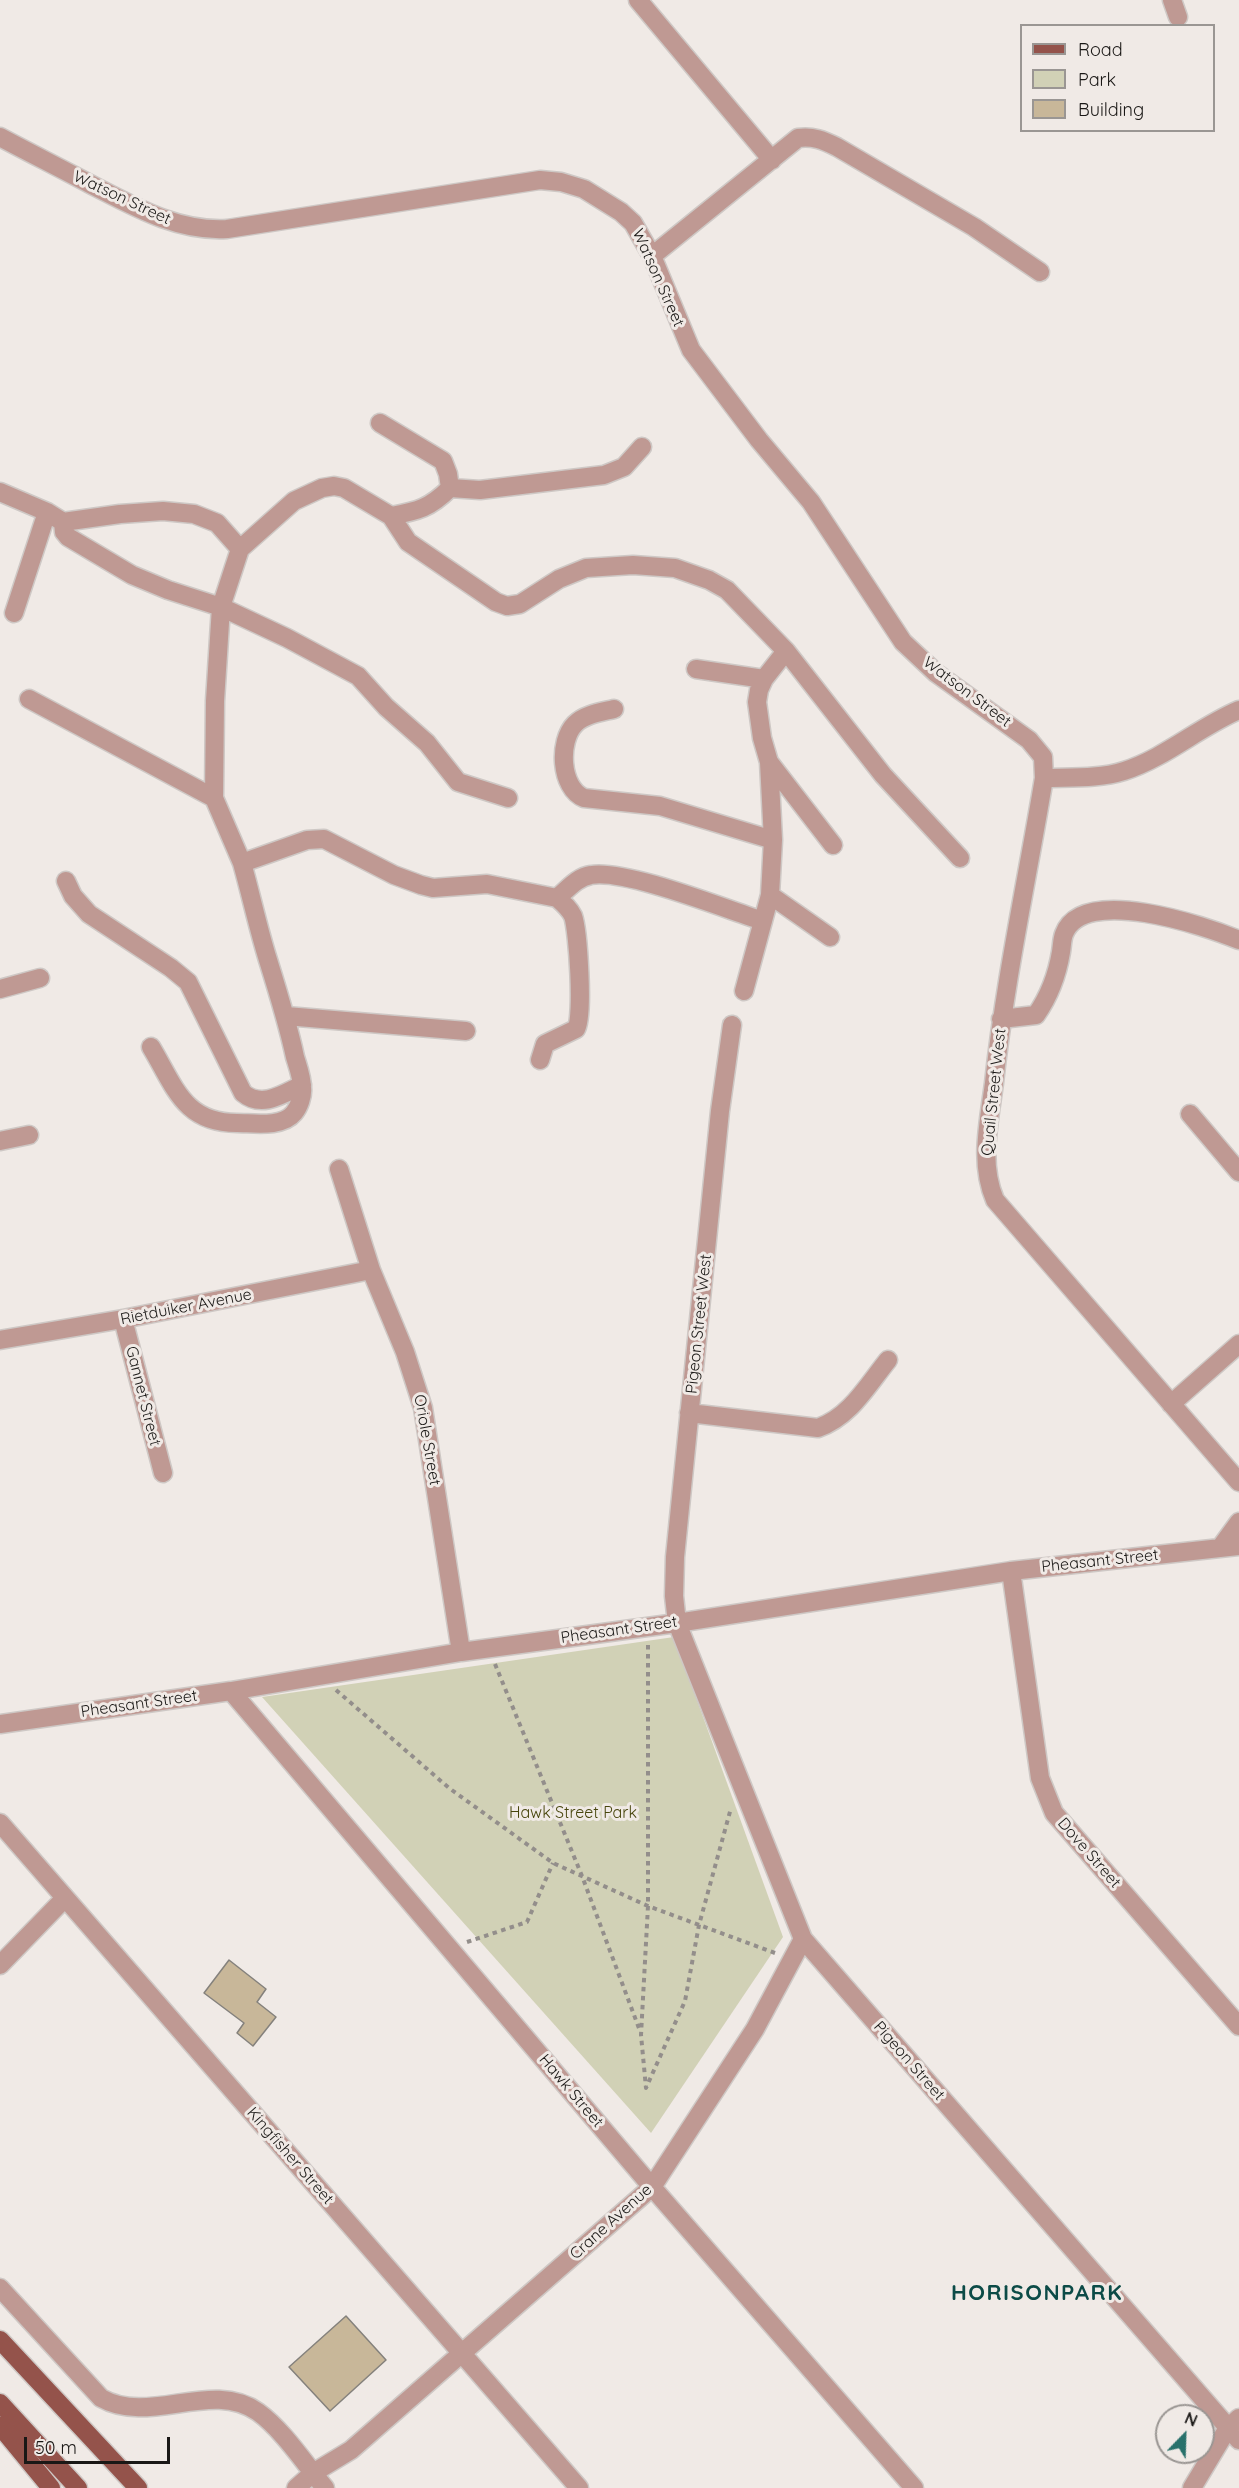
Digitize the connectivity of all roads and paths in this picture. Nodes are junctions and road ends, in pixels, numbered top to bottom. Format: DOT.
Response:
graph roads {
  1 [pos="638,0"];
  2 [pos="0,137"];
  3 [pos="772,160"];
  4 [pos="651,256"];
  5 [pos="1040,273"];
  6 [pos="380,423"];
  7 [pos="642,447"];
  8 [pos="450,488"];
  9 [pos="0,492"];
  10 [pos="47,512"];
  11 [pos="391,516"];
  12 [pos="63,522"];
  13 [pos="240,549"];
  14 [pos="221,607"];
  15 [pos="14,613"];
  16 [pos="786,651"];
  17 [pos="696,669"];
  18 [pos="764,679"];
  19 [pos="29,699"];
  20 [pos="614,709"];
  21 [pos="1239,710"];
  22 [pos="1043,757"];
  23 [pos="769,762"];
  24 [pos="1044,778"];
  25 [pos="214,798"];
  26 [pos="508,798"];
  27 [pos="773,840"];
  28 [pos="833,845"];
  29 [pos="960,858"];
  30 [pos="242,862"];
  31 [pos="66,881"];
  32 [pos="770,895"];
  33 [pos="557,898"];
  34 [pos="763,921"];
  35 [pos="830,937"];
  36 [pos="1239,939"];
  37 [pos="40,978"];
  38 [pos="0,989"];
  39 [pos="744,991"];
  40 [pos="286,1016"];
  41 [pos="1001,1019"];
  42 [pos="732,1025"];
  43 [pos="466,1031"];
  44 [pos="151,1047"];
  45 [pos="540,1060"];
  46 [pos="302,1085"];
  47 [pos="1190,1114"];
  48 [pos="29,1136"];
  49 [pos="0,1141"];
  50 [pos="339,1169"];
  51 [pos="1239,1172"];
  52 [pos="371,1270"];
  53 [pos="123,1319"];
  54 [pos="0,1340"];
  55 [pos="1239,1344"];
  56 [pos="888,1360"];
  57 [pos="1171,1404"];
  58 [pos="690,1413"];
  59 [pos="163,1473"];
  60 [pos="1239,1482"];
  61 [pos="1239,1522"];
  62 [pos="1239,1546"];
  63 [pos="1220,1548"];
  64 [pos="1011,1571"];
  65 [pos="677,1623"];
  66 [pos="648,1626"];
  67 [pos="488,1648"];
  68 [pos="461,1652"];
  69 [pos="319,1676"];
  70 [pos="231,1691"];
  71 [pos="0,1724"];
  72 [pos="739,1779"];
  73 [pos="0,1823"];
  74 [pos="552,1863"];
  75 [pos="582,1876"];
  76 [pos="65,1898"];
  77 [pos="648,1906"];
  78 [pos="699,1925"];
  79 [pos="803,1939"];
  80 [pos="450,1948"];
  81 [pos="793,1959"];
  82 [pos="0,1965"];
  83 [pos="1239,2026"];
  84 [pos="641,2035"];
  85 [pos="652,2187"];
  86 [pos="0,2288"];
  87 [pos="0,2340"];
  88 [pos="462,2353"];
  89 [pos="0,2403"];
  90 [pos="0,2426"];
  91 [pos="1235,2429"];
  92 [pos="321,2484"];
  93 [pos="51,2488"];
  94 [pos="78,2488"];
  95 [pos="138,2488"];
  96 [pos="296,2488"];
  97 [pos="579,2488"];
  98 [pos="914,2488"];
  99 [pos="1192,2488"];
  1 -- 3 [label="street"];
  2 -- 4 [label="street, Watson Street"];
  3 -- 4 [label="street"];
  3 -- 5 [label="street"];
  4 -- 22 [label="street, Watson Street"];
  6 -- 8 [label="street"];
  7 -- 8 [label="street"];
  8 -- 11 [label="street"];
  9 -- 10 [label="street"];
  10 -- 12 [label="street"];
  10 -- 15 [label="street"];
  11 -- 13 [label="street"];
  11 -- 16 [label="street"];
  12 -- 13 [label="street"];
  12 -- 14 [label="street"];
  13 -- 14 [label="street"];
  14 -- 25 [label="street"];
  14 -- 26 [label="street"];
  16 -- 18 [label="street"];
  16 -- 29 [label="street"];
  17 -- 18 [label="street"];
  18 -- 23 [label="street"];
  19 -- 25 [label="street"];
  20 -- 27 [label="street"];
  21 -- 24 [label="street"];
  22 -- 24 [label="street, Quail Street West"];
  23 -- 27 [label="street"];
  23 -- 28 [label="street"];
  24 -- 41 [label="street, Quail Street West"];
  25 -- 30 [label="street"];
  27 -- 32 [label="street"];
  30 -- 33 [label="street"];
  30 -- 40 [label="street"];
  31 -- 46 [label="street"];
  32 -- 34 [label="street"];
  32 -- 35 [label="street"];
  33 -- 34 [label="street"];
  33 -- 45 [label="street"];
  34 -- 39 [label="street"];
  36 -- 41 [label="street"];
  37 -- 38 [label="street"];
  40 -- 43 [label="street"];
  40 -- 46 [label="street"];
  41 -- 57 [label="street, Quail Street West"];
  42 -- 58 [label="street, Pigeon Street West"];
  44 -- 46 [label="street"];
  47 -- 51 [label="street"];
  48 -- 49 [label="street"];
  50 -- 52 [label="street, Oriole Street"];
  52 -- 53 [label="street, Rietduiker Avenue"];
  52 -- 68 [label="street, Oriole Street"];
  53 -- 54 [label="street, Rietduiker Avenue"];
  53 -- 59 [label="street, Gannet Street"];
  55 -- 57 [label="street"];
  56 -- 58 [label="street"];
  57 -- 60 [label="street, Quail Street West"];
  58 -- 65 [label="street, Pigeon Street West"];
  61 -- 63 [label="street"];
  62 -- 63 [label="street, Pheasant Street"];
  63 -- 64 [label="street, Pheasant Street"];
  64 -- 65 [label="street, Pheasant Street"];
  64 -- 83 [label="street, Dove Street"];
  65 -- 66 [label="street, Pheasant Street"];
  65 -- 72 [label="street, Pigeon Street"];
  66 -- 67 [label="street, Pheasant Street"];
  66 -- 77 [label="path"];
  67 -- 68 [label="street, Pheasant Street"];
  67 -- 75 [label="path"];
  68 -- 69 [label="street, Pheasant Street"];
  69 -- 70 [label="street, Pheasant Street"];
  69 -- 74 [label="path"];
  70 -- 71 [label="street, Pheasant Street"];
  70 -- 80 [label="street, Hawk Street"];
  72 -- 78 [label="path"];
  72 -- 79 [label="street, Pigeon Street"];
  73 -- 76 [label="street, Kingfisher Street"];
  74 -- 75 [label="path"];
  74 -- 80 [label="path"];
  75 -- 77 [label="path"];
  75 -- 84 [label="path"];
  76 -- 82 [label="street"];
  76 -- 88 [label="street, Kingfisher Street"];
  77 -- 78 [label="path"];
  77 -- 84 [label="path"];
  78 -- 81 [label="path"];
  78 -- 84 [label="path"];
  79 -- 81 [label="street, Crane Avenue"];
  79 -- 91 [label="street, Pigeon Street"];
  80 -- 85 [label="street, Hawk Street"];
  81 -- 85 [label="street, Crane Avenue"];
  85 -- 88 [label="street, Crane Avenue"];
  85 -- 98 [label="street, Hawk Street"];
  86 -- 92 [label="street"];
  87 -- 95 [label="main road"];
  88 -- 92 [label="street, Crane Avenue"];
  88 -- 97 [label="street, Kingfisher Street"];
  89 -- 94 [label="main road"];
  90 -- 93 [label="main road"];
  91 -- 99 [label="street"];
  92 -- 96 [label="street, Crane Avenue"];
}
